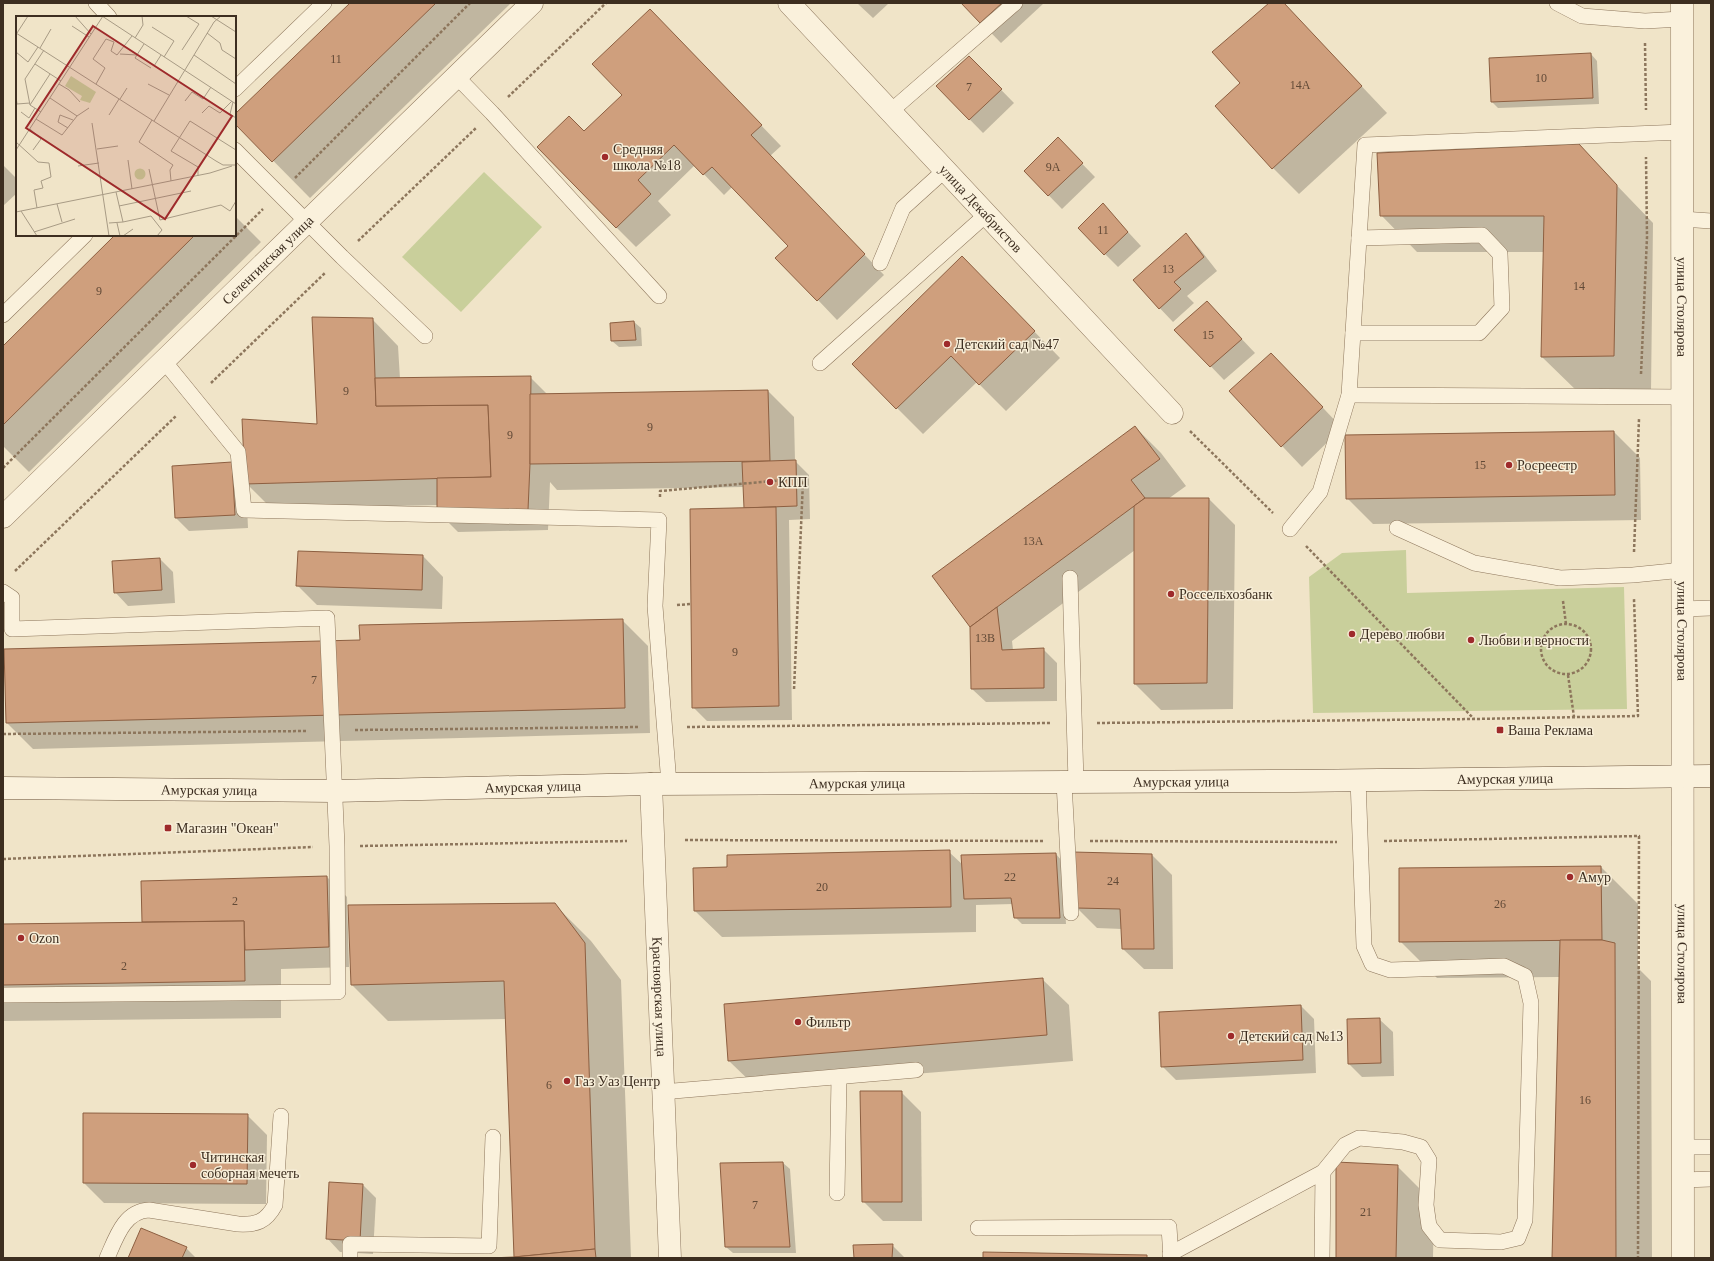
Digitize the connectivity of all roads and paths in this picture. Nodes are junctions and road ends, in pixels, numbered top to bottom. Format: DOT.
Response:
graph roads {
  1 [pos="96,3"];
  2 [pos="324,3"];
  3 [pos="470,3"];
  4 [pos="532,3"];
  5 [pos="606,3"];
  6 [pos="789,3"];
  7 [pos="1015,3"];
  8 [pos="1557,3"];
  9 [pos="1682,11"];
  10 [pos="108,16"];
  11 [pos="1645,21"];
  12 [pos="457,77"];
  13 [pos="236,88"];
  14 [pos="891,112"];
  15 [pos="492,113"];
  16 [pos="1682,132"];
  17 [pos="1646,134"];
  18 [pos="236,151"];
  19 [pos="945,170"];
  20 [pos="278,194"];
  21 [pos="987,214"];
  22 [pos="1682,220"];
  23 [pos="1711,221"];
  24 [pos="307,222"];
  25 [pos="84,236"];
  26 [pos="236,236"];
  27 [pos="236,236"];
  28 [pos="1359,238"];
  29 [pos="342,257"];
  30 [pos="880,263"];
  31 [pos="659,296"];
  32 [pos="3,314"];
  33 [pos="1353,333"];
  34 [pos="425,336"];
  35 [pos="164,361"];
  36 [pos="820,363"];
  37 [pos="1349,395"];
  38 [pos="1640,397"];
  39 [pos="1683,397"];
  40 [pos="195,398"];
  41 [pos="1172,414"];
  42 [pos="3,468"];
  43 [pos="3,517"];
  44 [pos="659,520"];
  45 [pos="1397,528"];
  46 [pos="1290,529"];
  47 [pos="1683,570"];
  48 [pos="14,572"];
  49 [pos="1633,575"];
  50 [pos="1070,578"];
  51 [pos="3,592"];
  52 [pos="1711,608"];
  53 [pos="1683,609"];
  54 [pos="1568,675"];
  55 [pos="794,690"];
  56 [pos="1574,717"];
  57 [pos="1474,719"];
  58 [pos="1074,723"];
  59 [pos="664,727"];
  60 [pos="332,731"];
  61 [pos="3,734"];
  62 [pos="1684,776"];
  63 [pos="1711,776"];
  64 [pos="1358,779"];
  65 [pos="1070,782"];
  66 [pos="660,784"];
  67 [pos="3,788"];
  68 [pos="334,791"];
  69 [pos="685,840"];
  70 [pos="1066,841"];
  71 [pos="1359,842"];
  72 [pos="1071,913"];
  73 [pos="3,995"];
  74 [pos="916,1070"];
  75 [pos="838,1077"];
  76 [pos="662,1092"];
  77 [pos="281,1116"];
  78 [pos="493,1137"];
  79 [pos="1683,1146"];
  80 [pos="1711,1147"];
  81 [pos="1323,1172"];
  82 [pos="1711,1179"];
  83 [pos="1683,1180"];
  84 [pos="837,1193"];
  85 [pos="978,1228"];
  86 [pos="1170,1256"];
  87 [pos="107,1258"];
  88 [pos="350,1258"];
  89 [pos="670,1258"];
  90 [pos="1322,1258"];
  91 [pos="1638,1258"];
  92 [pos="1683,1258"];
  1 -- 10 [label="lane"];
  2 -- 13 [label="lane"];
  3 -- 20 [label="path"];
  4 -- 12 [label="street, Селенгинская улица"];
  5 -- 15 [label="path"];
  6 -- 14 [label="street, улица Декабристов"];
  7 -- 14 [label="lane"];
  8 -- 11 [label="lane"];
  9 -- 11 [label="lane"];
  9 -- 16 [label="street, улица Столярова"];
  11 -- 17 [label="path"];
  12 -- 15 [label="lane"];
  12 -- 24 [label="street, Селенгинская улица"];
  14 -- 19 [label="street, улица Декабристов"];
  15 -- 29 [label="path"];
  15 -- 31 [label="lane"];
  16 -- 17 [label="lane"];
  16 -- 22 [label="street, улица Столярова"];
  17 -- 28 [label="lane"];
  17 -- 38 [label="path"];
  18 -- 20 [label="lane"];
  19 -- 21 [label="street, улица Декабристов"];
  19 -- 30 [label="lane"];
  20 -- 24 [label="lane"];
  20 -- 26 [label="path"];
  21 -- 36 [label="lane"];
  21 -- 41 [label="street, улица Декабристов"];
  22 -- 23 [label="lane"];
  22 -- 39 [label="street, улица Столярова"];
  24 -- 29 [label="lane"];
  24 -- 35 [label="street, Селенгинская улица"];
  25 -- 32 [label="lane"];
  27 -- 42 [label="path"];
  28 -- 33 [label="lane"];
  28 -- 33 [label="lane"];
  29 -- 34 [label="lane"];
  29 -- 40 [label="path"];
  33 -- 37 [label="lane"];
  35 -- 40 [label="lane"];
  35 -- 43 [label="street, Селенгинская улица"];
  37 -- 38 [label="lane"];
  37 -- 46 [label="lane"];
  38 -- 39 [label="lane"];
  38 -- 49 [label="path"];
  39 -- 47 [label="street, улица Столярова"];
  40 -- 44 [label="lane"];
  40 -- 48 [label="path"];
  41 -- 46 [label="path"];
  44 -- 55 [label="path"];
  44 -- 59 [label="lane"];
  45 -- 49 [label="lane"];
  46 -- 57 [label="path"];
  47 -- 49 [label="lane"];
  47 -- 53 [label="street, улица Столярова"];
  49 -- 56 [label="path"];
  50 -- 58 [label="lane"];
  51 -- 60 [label="lane"];
  52 -- 53 [label="lane"];
  53 -- 62 [label="street, улица Столярова"];
  54 -- 54 [label="path"];
  54 -- 56 [label="path"];
  56 -- 57 [label="path"];
  57 -- 58 [label="path"];
  58 -- 59 [label="path"];
  58 -- 65 [label="lane"];
  59 -- 60 [label="path"];
  59 -- 66 [label="lane"];
  60 -- 61 [label="path"];
  60 -- 68 [label="lane"];
  62 -- 63 [label="street, Амурская улица"];
  62 -- 64 [label="street, Амурская улица"];
  62 -- 79 [label="street, улица Столярова"];
  64 -- 65 [label="street, Амурская улица"];
  64 -- 71 [label="lane"];
  65 -- 66 [label="street, Амурская улица"];
  65 -- 70 [label="lane"];
  66 -- 68 [label="street, Амурская улица"];
  66 -- 76 [label="street, Красноярская улица"];
  67 -- 68 [label="street, Амурская улица"];
  68 -- 73 [label="lane"];
  69 -- 70 [label="path"];
  70 -- 71 [label="path"];
  70 -- 72 [label="lane"];
  71 -- 81 [label="lane"];
  71 -- 91 [label="path"];
  74 -- 75 [label="lane"];
  75 -- 76 [label="lane"];
  75 -- 84 [label="lane"];
  76 -- 89 [label="street, Красноярская улица"];
  77 -- 87 [label="lane"];
  78 -- 88 [label="lane"];
  79 -- 80 [label="lane"];
  79 -- 83 [label="street, улица Столярова"];
  81 -- 86 [label="lane"];
  81 -- 90 [label="lane"];
  82 -- 83 [label="lane"];
  83 -- 92 [label="street, улица Столярова"];
  85 -- 86 [label="lane"];
}
